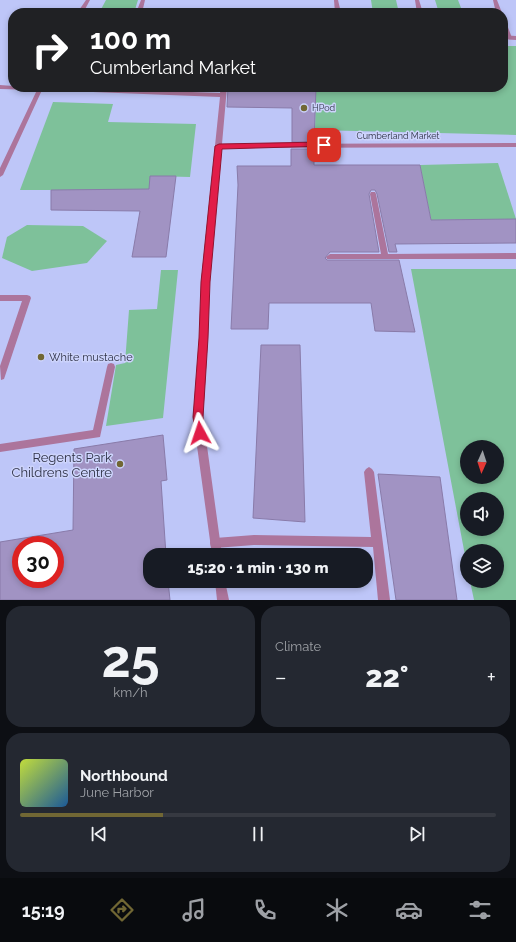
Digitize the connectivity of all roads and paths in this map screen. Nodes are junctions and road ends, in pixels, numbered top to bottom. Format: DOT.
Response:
graph roads {
  1 [pos="38,92"];
  2 [pos="145,92"];
  3 [pos="223,92"];
  4 [pos="223,95"];
  5 [pos="516,145"];
  6 [pos="219,146"];
  7 [pos="0,175"];
  8 [pos="373,194"];
  9 [pos="516,256"];
  10 [pos="330,257"];
  11 [pos="385,257"];
  12 [pos="0,298"];
  13 [pos="111,367"];
  14 [pos="1,376"];
  15 [pos="0,448"];
  16 [pos="369,472"];
  17 [pos="377,542"];
  18 [pos="215,543"];
  19 [pos="216,548"];
  20 [pos="221,588"];
  21 [pos="223,600"];
  22 [pos="384,600"];
  1 -- 7 [label="street"];
  2 -- 4 [label="street"];
  3 -- 4 [label="street"];
  4 -- 6 [label="street"];
  5 -- 6 [label="street, Cumberland Market"];
  6 -- 18 [label="street"];
  8 -- 11 [label="street"];
  9 -- 11 [label="street"];
  10 -- 11 [label="street"];
  12 -- 14 [label="street"];
  13 -- 15 [label="street"];
  16 -- 17 [label="street"];
  17 -- 18 [label="street"];
  17 -- 22 [label="street"];
  18 -- 19 [label="street"];
  20 -- 21 [label="street"];
}
